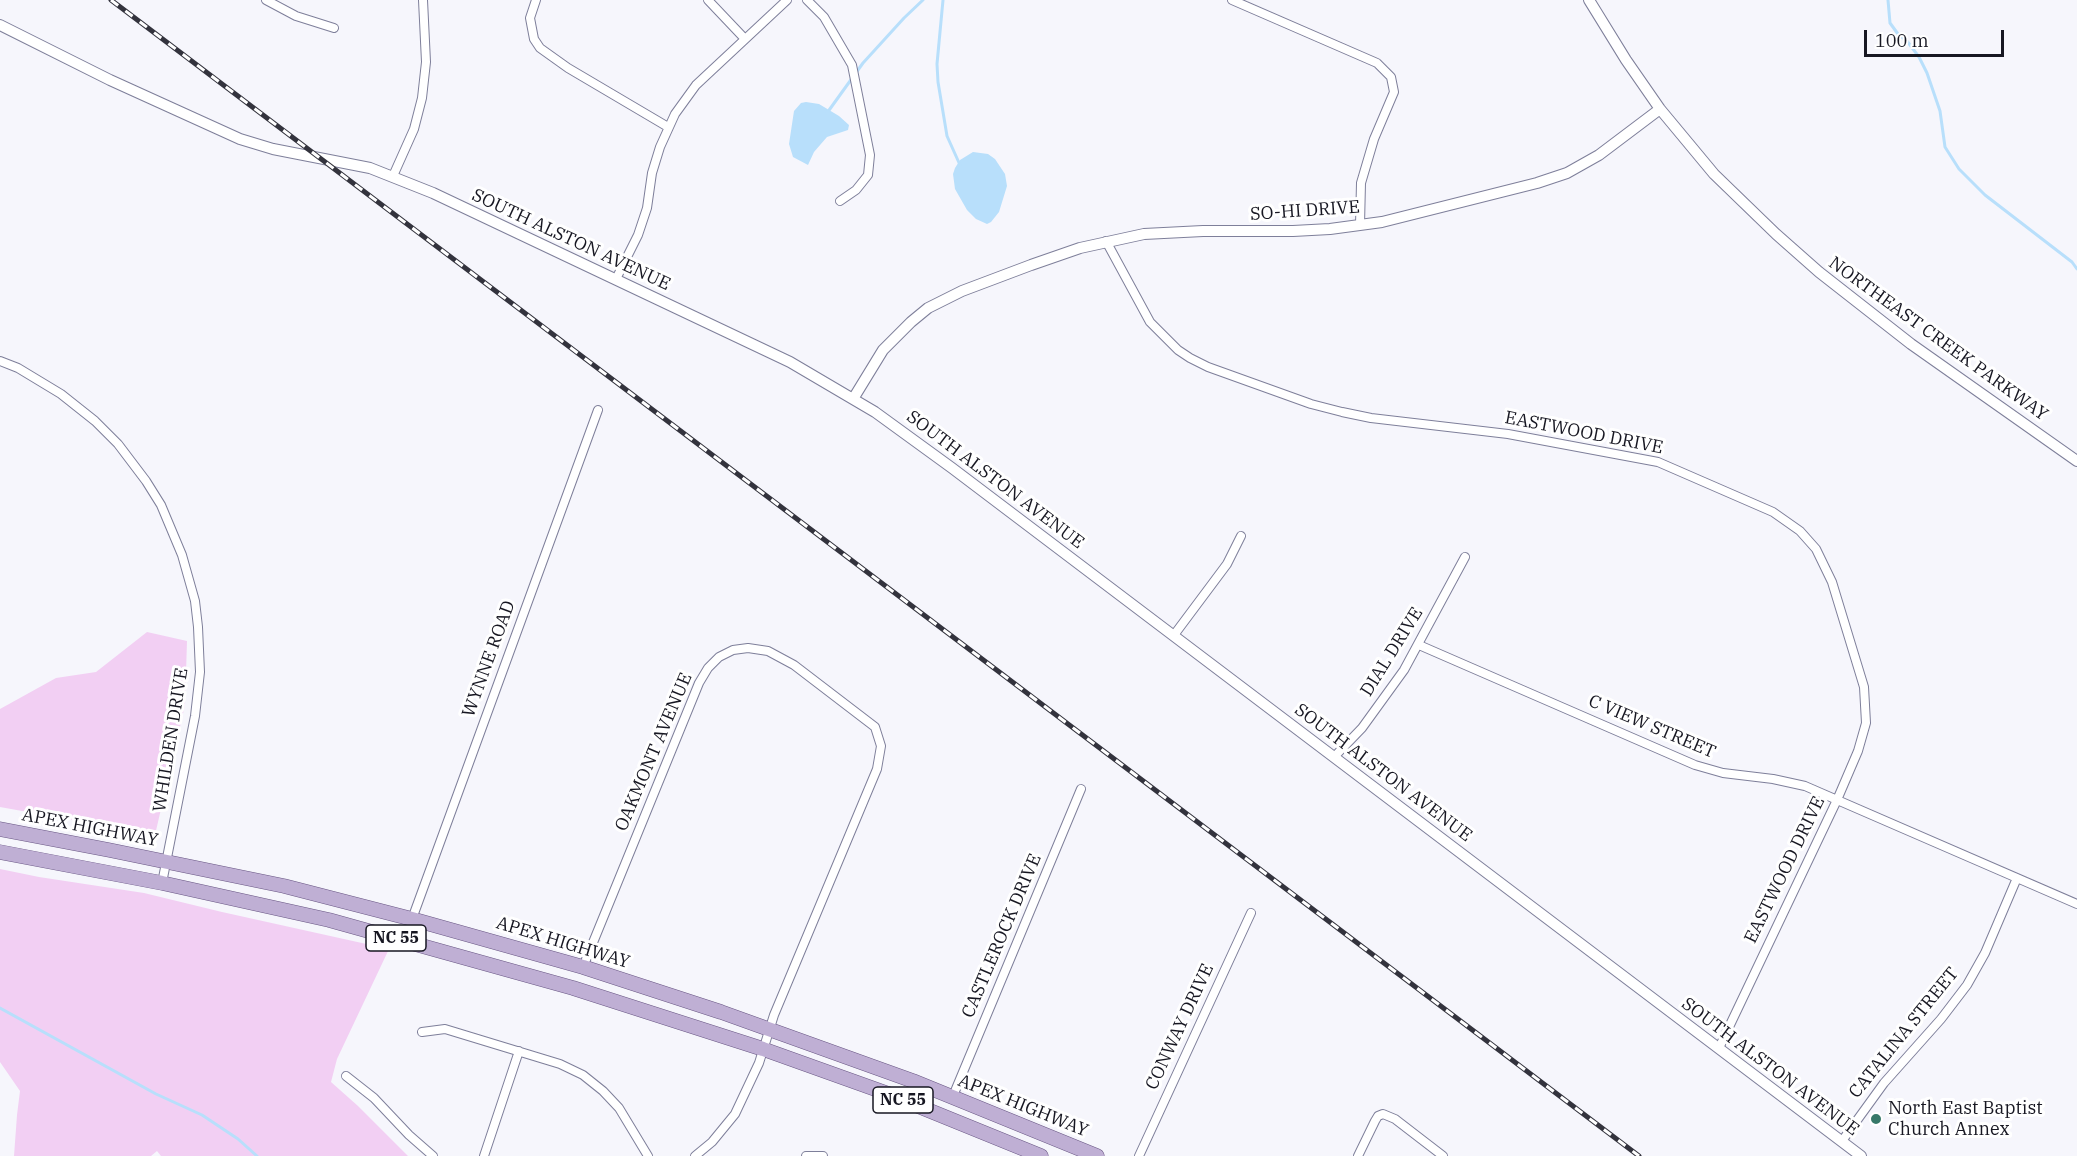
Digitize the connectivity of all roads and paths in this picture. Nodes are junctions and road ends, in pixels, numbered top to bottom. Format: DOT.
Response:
graph roads {
  1 [pos="266,0"];
  2 [pos="423,0"];
  3 [pos="536,0"];
  4 [pos="708,0"];
  5 [pos="787,0"];
  6 [pos="807,0"];
  7 [pos="1232,0"];
  8 [pos="1589,0"];
  9 [pos="0,25"];
  10 [pos="334,28"];
  11 [pos="745,39"];
  12 [pos="1660,109"];
  13 [pos="668,127"];
  14 [pos="393,176"];
  15 [pos="840,201"];
  16 [pos="1360,225"];
  17 [pos="1106,241"];
  18 [pos="616,279"];
  19 [pos="0,361"];
  20 [pos="853,399"];
  21 [pos="598,410"];
  22 [pos="2077,461"];
  23 [pos="1241,536"];
  24 [pos="1466,557"];
  25 [pos="1174,635"];
  26 [pos="1419,645"];
  27 [pos="1334,757"];
  28 [pos="1081,789"];
  29 [pos="1837,800"];
  30 [pos="0,829"];
  31 [pos="0,852"];
  32 [pos="166,861"];
  33 [pos="2017,878"];
  34 [pos="162,883"];
  35 [pos="2077,904"];
  36 [pos="1251,913"];
  37 [pos="412,919"];
  38 [pos="583,967"];
  39 [pos="769,1030"];
  40 [pos="422,1032"];
  41 [pos="1719,1048"];
  42 [pos="763,1049"];
  43 [pos="519,1051"];
  44 [pos="346,1076"];
  45 [pos="953,1096"];
  46 [pos="1842,1142"];
  47 [pos="433,1156"];
  48 [pos="484,1156"];
  49 [pos="648,1156"];
  50 [pos="695,1156"];
  51 [pos="806,1156"];
  52 [pos="823,1156"];
  53 [pos="1041,1156"];
  54 [pos="1097,1156"];
  55 [pos="1139,1156"];
  56 [pos="1358,1156"];
  57 [pos="1443,1156"];
  58 [pos="1861,1156"];
  1 -- 10 [label="street"];
  2 -- 14 [label="street"];
  3 -- 13 [label="street"];
  4 -- 11 [label="street"];
  5 -- 11 [label="street"];
  6 -- 15 [label="street"];
  7 -- 16 [label="street"];
  8 -- 12 [label="street"];
  9 -- 14 [label="street, SOUTH ALSTON AVENUE"];
  11 -- 13 [label="street"];
  12 -- 16 [label="street, SO-HI DRIVE"];
  12 -- 22 [label="street, NORTHEAST CREEK PARKWAY"];
  13 -- 18 [label="street"];
  14 -- 18 [label="street, SOUTH ALSTON AVENUE"];
  16 -- 17 [label="street, SO-HI DRIVE"];
  17 -- 20 [label="street, SO-HI DRIVE"];
  17 -- 29 [label="street, EASTWOOD DRIVE"];
  18 -- 20 [label="street, SOUTH ALSTON AVENUE"];
  19 -- 32 [label="street, WHILDEN DRIVE"];
  20 -- 25 [label="street, SOUTH ALSTON AVENUE"];
  21 -- 37 [label="street, WYNNE ROAD"];
  23 -- 25 [label="street"];
  24 -- 26 [label="street, DIAL DRIVE"];
  25 -- 27 [label="street, SOUTH ALSTON AVENUE"];
  26 -- 27 [label="street, DIAL DRIVE"];
  26 -- 29 [label="street, C VIEW STREET"];
  27 -- 41 [label="street, SOUTH ALSTON AVENUE"];
  28 -- 45 [label="street, CASTLEROCK DRIVE"];
  29 -- 33 [label="street, C VIEW STREET"];
  29 -- 41 [label="street, EASTWOOD DRIVE"];
  30 -- 32 [label="main road, APEX HIGHWAY / NC 55"];
  31 -- 34 [label="main road, NC 55"];
  32 -- 34 [label="street, WHILDEN DRIVE"];
  32 -- 37 [label="main road, APEX HIGHWAY / NC 55"];
  33 -- 35 [label="street, C VIEW STREET"];
  33 -- 46 [label="street, CATALINA STREET"];
  34 -- 42 [label="main road, NC 55"];
  36 -- 55 [label="street, CONWAY DRIVE"];
  37 -- 38 [label="main road, APEX HIGHWAY / NC 55"];
  38 -- 39 [label="main road, APEX HIGHWAY / NC 55"];
  38 -- 39 [label="street, OAKMONT AVENUE"];
  39 -- 42 [label="street, OAKMONT AVENUE"];
  39 -- 45 [label="main road, APEX HIGHWAY / NC 55"];
  40 -- 43 [label="street"];
  41 -- 46 [label="street, SOUTH ALSTON AVENUE"];
  42 -- 50 [label="street, OAKMONT AVENUE"];
  42 -- 53 [label="main road, NC 55"];
  43 -- 48 [label="street"];
  43 -- 49 [label="street"];
  44 -- 47 [label="street"];
  45 -- 54 [label="main road, APEX HIGHWAY / NC 55"];
  46 -- 58 [label="street, SOUTH ALSTON AVENUE"];
  51 -- 52 [label="street"];
  56 -- 57 [label="street"];
}
